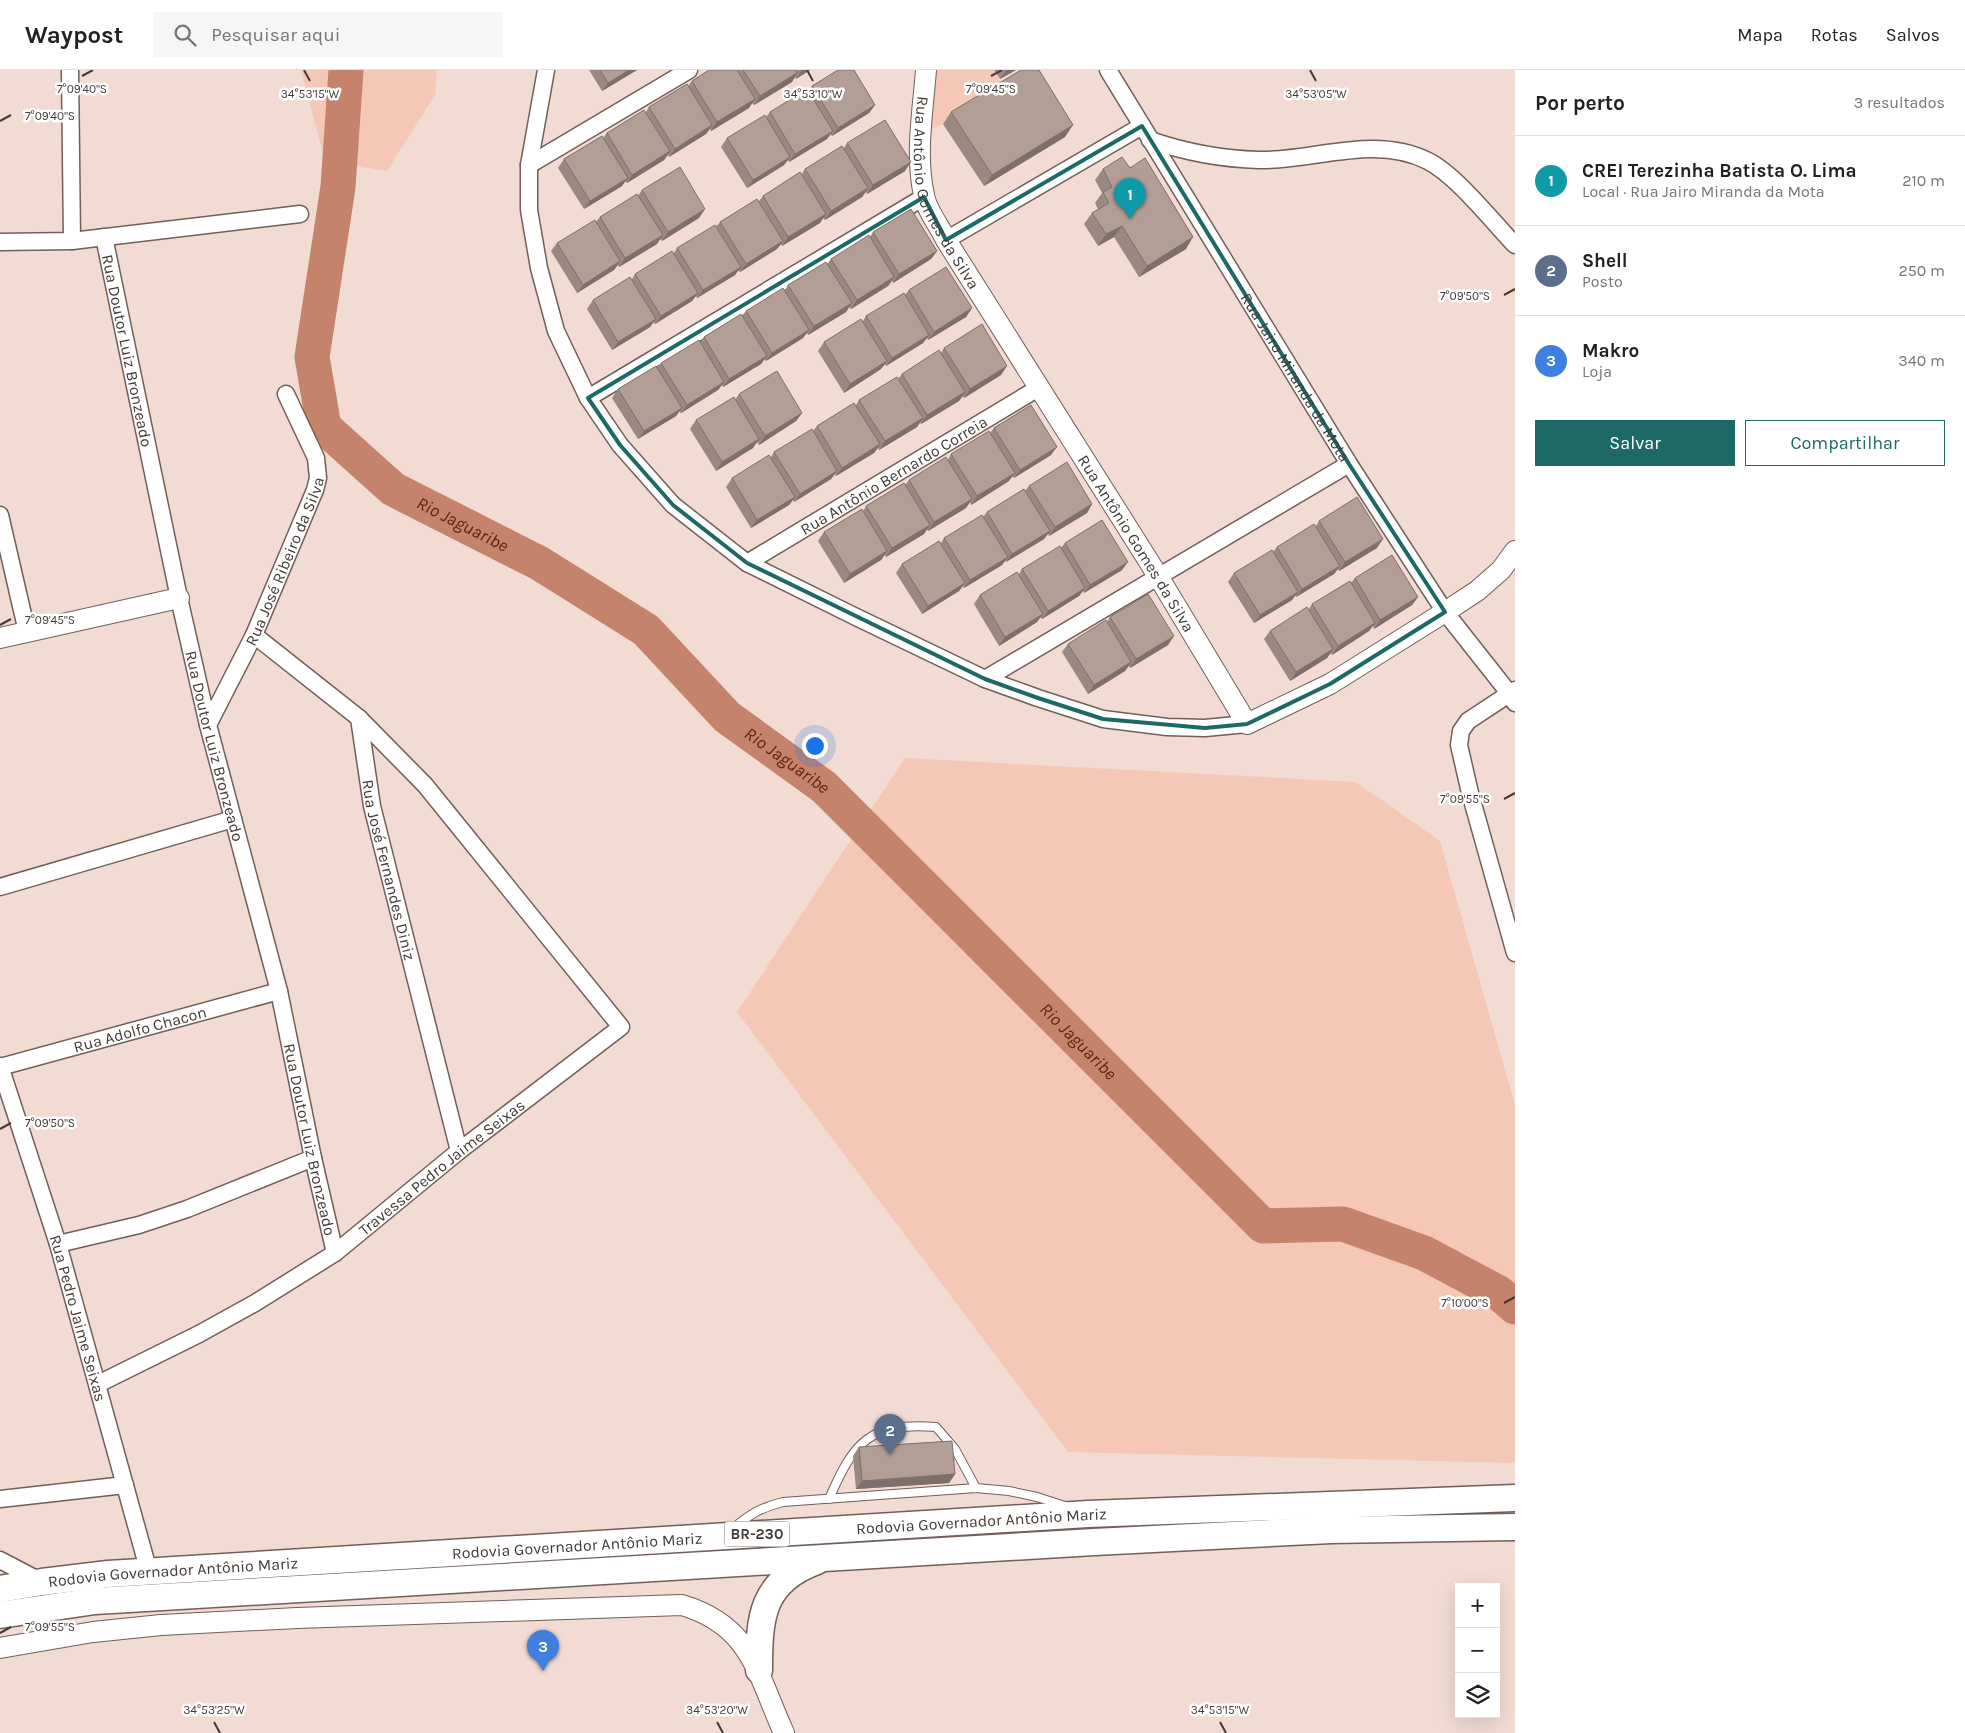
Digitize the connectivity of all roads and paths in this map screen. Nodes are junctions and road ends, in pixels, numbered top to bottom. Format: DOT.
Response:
graph roads {
  1 [pos="70,70"];
  2 [pos="546,70"];
  3 [pos="689,70"];
  4 [pos="926,70"];
  5 [pos="1108,70"];
  6 [pos="1146,133"];
  7 [pos="529,165"];
  8 [pos="924,197"];
  9 [pos="300,214"];
  10 [pos="104,237"];
  11 [pos="946,240"];
  12 [pos="72,241"];
  13 [pos="0,242"];
  14 [pos="1515,245"];
  15 [pos="1040,387"];
  16 [pos="286,394"];
  17 [pos="588,398"];
  18 [pos="1349,464"];
  19 [pos="0,515"];
  20 [pos="1515,551"];
  21 [pos="747,563"];
  22 [pos="1158,576"];
  23 [pos="179,598"];
  24 [pos="1445,612"];
  25 [pos="28,632"];
  26 [pos="254,635"];
  27 [pos="0,638"];
  28 [pos="985,679"];
  29 [pos="1513,696"];
  30 [pos="359,718"];
  31 [pos="1247,724"];
  32 [pos="208,725"];
  33 [pos="233,819"];
  34 [pos="0,887"];
  35 [pos="1515,953"];
  36 [pos="278,990"];
  37 [pos="0,1067"];
  38 [pos="459,1152"];
  39 [pos="313,1158"];
  40 [pos="58,1244"];
  41 [pos="335,1253"];
  42 [pos="98,1384"];
  43 [pos="125,1485"];
  44 [pos="976,1488"];
  45 [pos="1515,1498"];
  46 [pos="830,1499"];
  47 [pos="0,1500"];
  48 [pos="1088,1514"];
  49 [pos="1515,1527"];
  50 [pos="724,1536"];
  51 [pos="828,1557"];
  52 [pos="0,1560"];
  53 [pos="149,1572"];
  54 [pos="42,1582"];
  55 [pos="0,1589"];
  56 [pos="0,1616"];
  57 [pos="0,1648"];
  58 [pos="759,1670"];
  59 [pos="784,1733"];
  1 -- 12 [label="street"];
  2 -- 7 [label="street"];
  3 -- 7 [label="street"];
  4 -- 8 [label="street, Rua Antônio Gomes da Silva"];
  5 -- 6 [label="street, Rua Jairo Miranda da Mota"];
  6 -- 11 [label="street"];
  6 -- 14 [label="street"];
  6 -- 18 [label="street, Rua Jairo Miranda da Mota"];
  7 -- 17 [label="street"];
  8 -- 11 [label="street, Rua Antônio Gomes da Silva"];
  8 -- 17 [label="street"];
  9 -- 10 [label="street"];
  10 -- 12 [label="street"];
  10 -- 23 [label="street, Rua Doutor Luiz Bronzeado"];
  11 -- 15 [label="street, Rua Antônio Gomes da Silva"];
  12 -- 13 [label="street"];
  15 -- 21 [label="street, Rua Antônio Bernardo Correia"];
  15 -- 22 [label="street, Rua Antônio Gomes da Silva"];
  16 -- 26 [label="street, Rua José Ribeiro da Silva"];
  17 -- 21 [label="street"];
  18 -- 22 [label="street"];
  18 -- 24 [label="street, Rua Jairo Miranda da Mota"];
  19 -- 25 [label="street"];
  20 -- 24 [label="street"];
  21 -- 28 [label="street"];
  22 -- 28 [label="street"];
  22 -- 31 [label="street, Rua Antônio Gomes da Silva"];
  23 -- 25 [label="street"];
  23 -- 32 [label="street, Rua Doutor Luiz Bronzeado"];
  24 -- 29 [label="street, Rua Jairo Miranda da Mota"];
  24 -- 31 [label="street"];
  25 -- 27 [label="street"];
  26 -- 30 [label="street"];
  26 -- 32 [label="street, Rua José Ribeiro da Silva"];
  28 -- 31 [label="street"];
  29 -- 35 [label="street"];
  30 -- 38 [label="street, Rua José Fernandes Diniz"];
  30 -- 38 [label="street, Travessa Pedro Jaime Seixas"];
  32 -- 33 [label="street, Rua Doutor Luiz Bronzeado"];
  33 -- 34 [label="street"];
  33 -- 36 [label="street, Rua Doutor Luiz Bronzeado"];
  36 -- 37 [label="street, Rua Adolfo Chacon"];
  36 -- 39 [label="street, Rua Doutor Luiz Bronzeado"];
  37 -- 40 [label="street, Rua Pedro Jaime Seixas"];
  38 -- 41 [label="street, Travessa Pedro Jaime Seixas"];
  39 -- 40 [label="street"];
  39 -- 41 [label="street, Rua Doutor Luiz Bronzeado"];
  40 -- 42 [label="street, Rua Pedro Jaime Seixas"];
  41 -- 42 [label="street, Travessa Pedro Jaime Seixas"];
  42 -- 43 [label="street, Rua Pedro Jaime Seixas"];
  43 -- 47 [label="street"];
  43 -- 53 [label="street, Rua Pedro Jaime Seixas"];
  44 -- 46 [label="lane"];
  44 -- 46 [label="lane"];
  44 -- 48 [label="lane"];
  45 -- 48 [label="highway, Rodovia Governador Antônio Mariz / BR-230"];
  46 -- 50 [label="lane"];
  48 -- 50 [label="highway, Rodovia Governador Antônio Mariz / BR-230"];
  49 -- 51 [label="highway, Rodovia Governador Antônio Mariz / BR-230"];
  50 -- 53 [label="highway, Rodovia Governador Antônio Mariz / BR-230"];
  51 -- 56 [label="highway, Rodovia Governador Antônio Mariz / BR-230"];
  51 -- 58 [label="highway"];
  52 -- 54 [label="street"];
  53 -- 54 [label="highway, Rodovia Governador Antônio Mariz / BR-230"];
  54 -- 55 [label="highway, Rodovia Governador Antônio Mariz / BR-230"];
  57 -- 58 [label="street"];
  58 -- 59 [label="street"];
}
